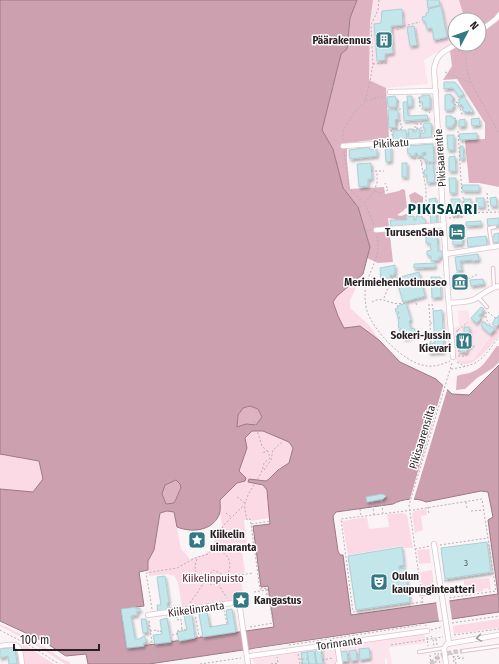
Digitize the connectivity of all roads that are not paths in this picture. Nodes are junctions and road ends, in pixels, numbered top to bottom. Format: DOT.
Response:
graph roads {
  1 [pos="499,15"];
  2 [pos="487,26"];
  3 [pos="447,49"];
  4 [pos="436,91"];
  5 [pos="390,92"];
  6 [pos="439,140"];
  7 [pos="344,146"];
  8 [pos="444,225"];
  9 [pos="495,227"];
  10 [pos="376,230"];
  11 [pos="499,246"];
  12 [pos="492,248"];
  13 [pos="446,254"];
  14 [pos="493,268"];
  15 [pos="497,287"];
  16 [pos="478,297"];
  17 [pos="449,302"];
  18 [pos="487,307"];
  19 [pos="456,356"];
  20 [pos="432,546"];
  21 [pos="442,591"];
  22 [pos="421,594"];
  23 [pos="150,615"];
  24 [pos="426,631"];
  25 [pos="499,635"];
  26 [pos="449,643"];
  27 [pos="337,644"];
  28 [pos="0,646"];
  29 [pos="499,646"];
  30 [pos="444,648"];
  31 [pos="463,651"];
  32 [pos="419,652"];
  33 [pos="247,659"];
  34 [pos="22,664"];
  35 [pos="338,664"];
  36 [pos="446,664"];
  1 -- 2 [label="street"];
  3 -- 4 [label="street, Pikisaarentie"];
  4 -- 5 [label="street"];
  4 -- 6 [label="street, Pikisaarentie"];
  6 -- 7 [label="street, Pikikatu"];
  6 -- 8 [label="street, Pikisaarentie"];
  8 -- 10 [label="street"];
  8 -- 13 [label="street, Pikisaarentie"];
  9 -- 12 [label="lane"];
  11 -- 12 [label="street"];
  12 -- 13 [label="street"];
  13 -- 17 [label="street, Pikisaarentie"];
  14 -- 15 [label="lane"];
  15 -- 16 [label="street"];
  16 -- 17 [label="street"];
  16 -- 18 [label="lane"];
  17 -- 19 [label="street, Pikisaarentie"];
  20 -- 21 [label="street"];
  21 -- 22 [label="lane"];
  21 -- 26 [label="street"];
  23 -- 33 [label="street, Kiikelinranta"];
  24 -- 27 [label="street, Torinranta"];
  25 -- 26 [label="street, one-way"];
  26 -- 30 [label="street"];
  27 -- 33 [label="street, Torinranta"];
  27 -- 35 [label="street"];
  28 -- 34 [label="street"];
  29 -- 31 [label="lane"];
  30 -- 32 [label="lane"];
  30 -- 36 [label="street"];
}
